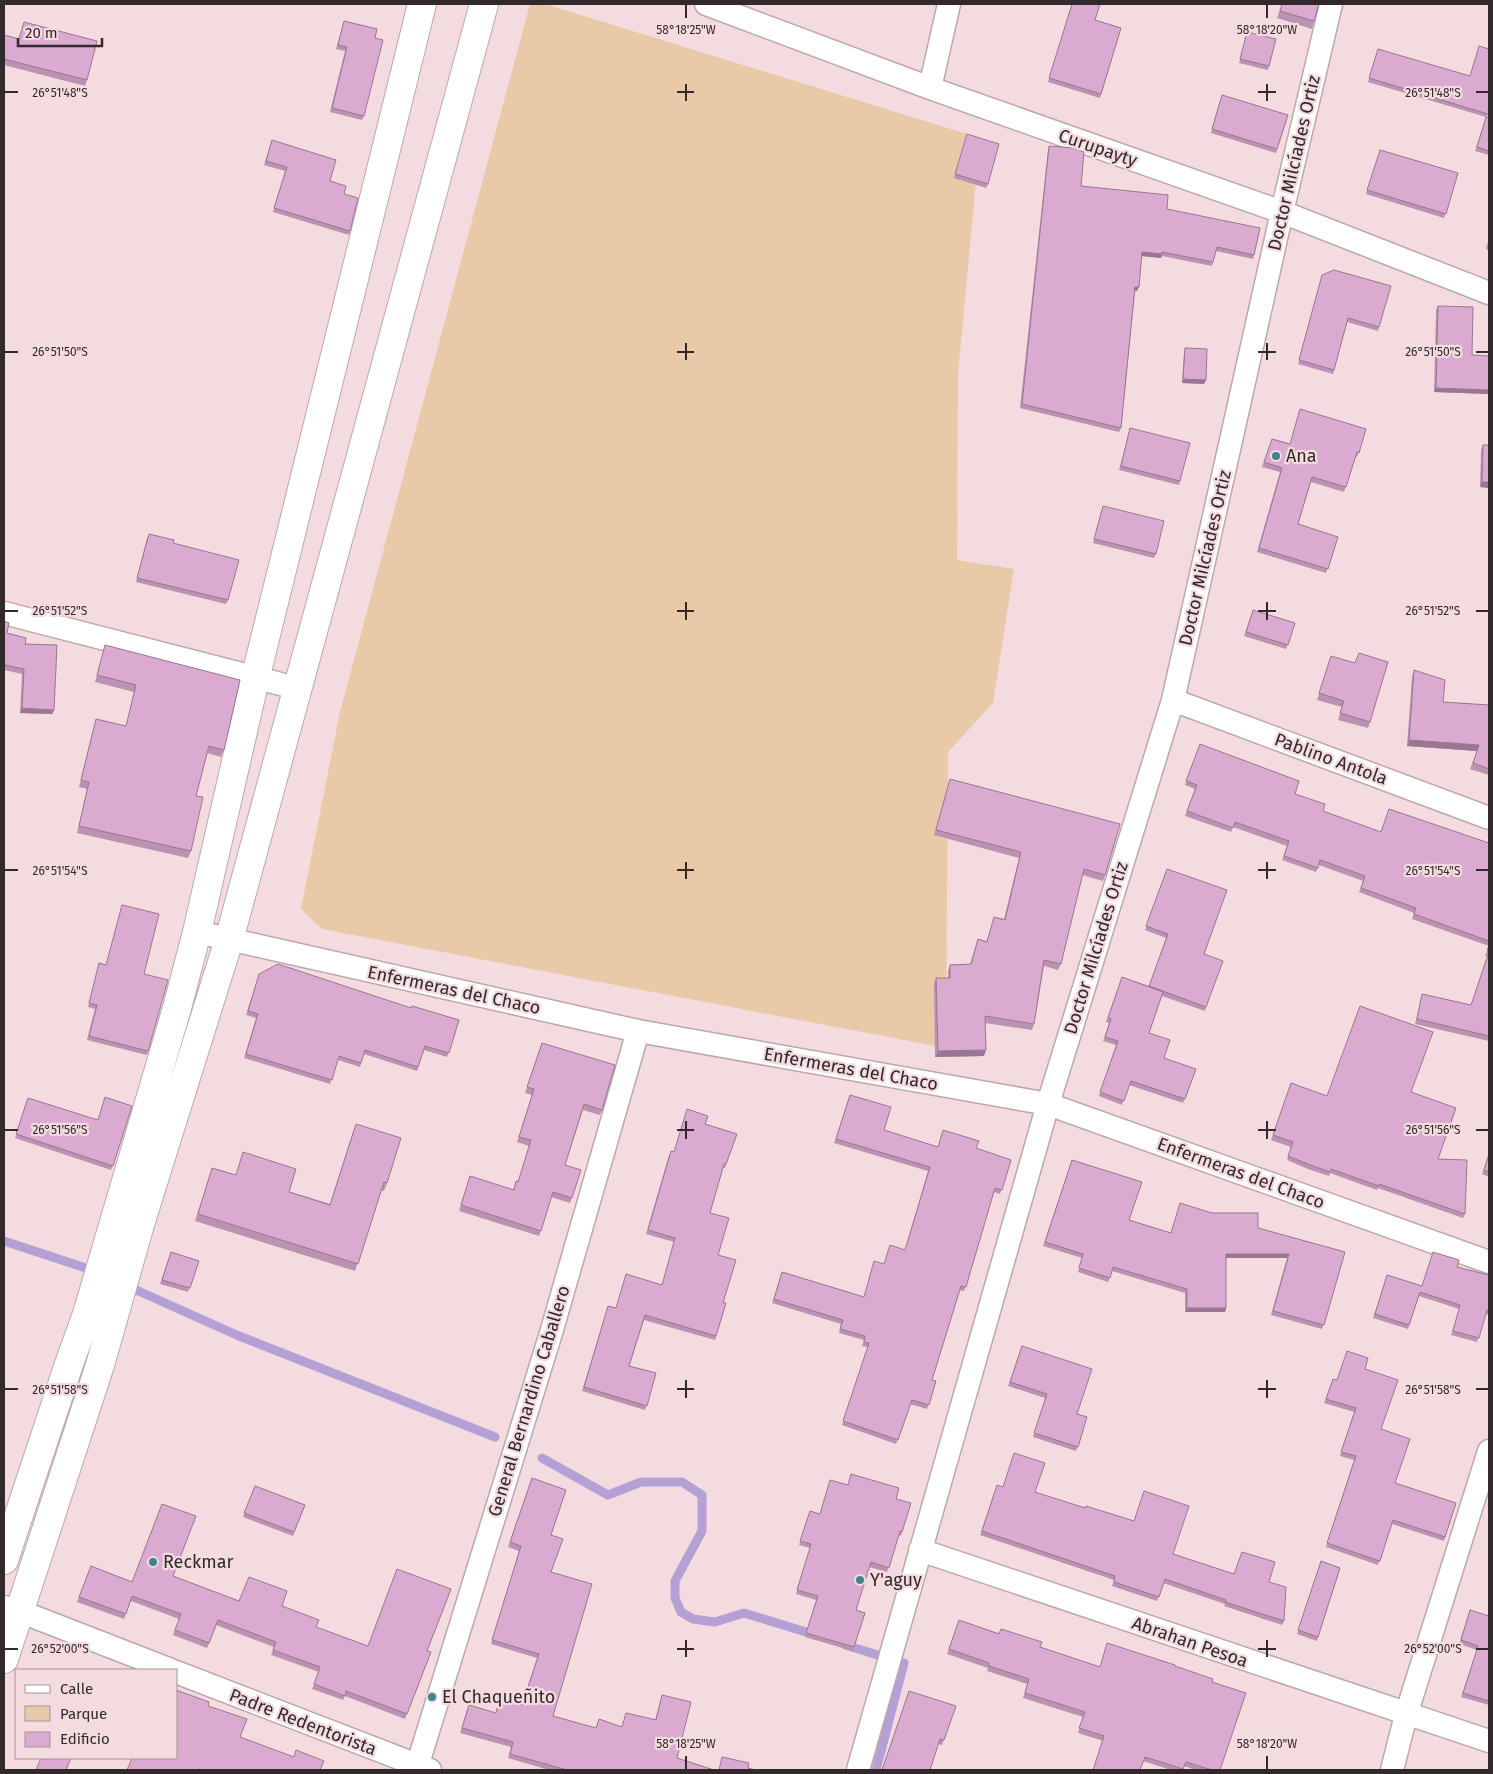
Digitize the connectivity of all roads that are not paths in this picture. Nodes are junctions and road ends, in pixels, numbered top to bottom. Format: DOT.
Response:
graph roads {
  1 [pos="422,4"];
  2 [pos="484,4"];
  3 [pos="706,4"];
  4 [pos="949,4"];
  5 [pos="1331,4"];
  6 [pos="930,88"];
  7 [pos="1282,212"];
  8 [pos="1489,293"];
  9 [pos="4,613"];
  10 [pos="255,679"];
  11 [pos="296,688"];
  12 [pos="1173,700"];
  13 [pos="1489,818"];
  14 [pos="197,932"];
  15 [pos="229,940"];
  16 [pos="638,1030"];
  17 [pos="1048,1104"];
  18 [pos="1489,1262"];
  19 [pos="1489,1451"];
  20 [pos="920,1550"];
  21 [pos="4,1560"];
  22 [pos="12,1609"];
  23 [pos="4,1659"];
  24 [pos="168,1669"];
  25 [pos="178,1673"];
  26 [pos="1406,1714"];
  27 [pos="1489,1741"];
  28 [pos="421,1769"];
  29 [pos="858,1770"];
  30 [pos="1392,1770"];
  1 -- 10 [label="main road"];
  2 -- 11 [label="main road"];
  3 -- 6 [label="street, Curupayty"];
  4 -- 6 [label="street"];
  5 -- 7 [label="street, Doctor Milcíades Ortiz"];
  6 -- 7 [label="street, Curupayty"];
  7 -- 8 [label="street, Curupayty"];
  7 -- 12 [label="street, Doctor Milcíades Ortiz"];
  9 -- 10 [label="street"];
  10 -- 11 [label="street"];
  10 -- 14 [label="main road"];
  11 -- 15 [label="main road"];
  12 -- 13 [label="street, Pablino Antola"];
  12 -- 17 [label="street, Doctor Milcíades Ortiz"];
  14 -- 15 [label="street, Enfermeras del Chaco"];
  14 -- 21 [label="main road"];
  15 -- 16 [label="street, Enfermeras del Chaco"];
  15 -- 22 [label="main road"];
  16 -- 17 [label="street, Enfermeras del Chaco"];
  16 -- 28 [label="street, General Bernardino Caballero"];
  17 -- 18 [label="street, Enfermeras del Chaco"];
  17 -- 20 [label="street, Doctor Milcíades Ortiz"];
  19 -- 26 [label="street"];
  20 -- 26 [label="street, Abrahan Pesoa"];
  20 -- 29 [label="street, Doctor Milcíades Ortiz"];
  22 -- 23 [label="main road"];
  22 -- 24 [label="street"];
  25 -- 28 [label="street, Padre Redentorista"];
  26 -- 27 [label="street, Abrahan Pesoa"];
  26 -- 30 [label="street"];
}
